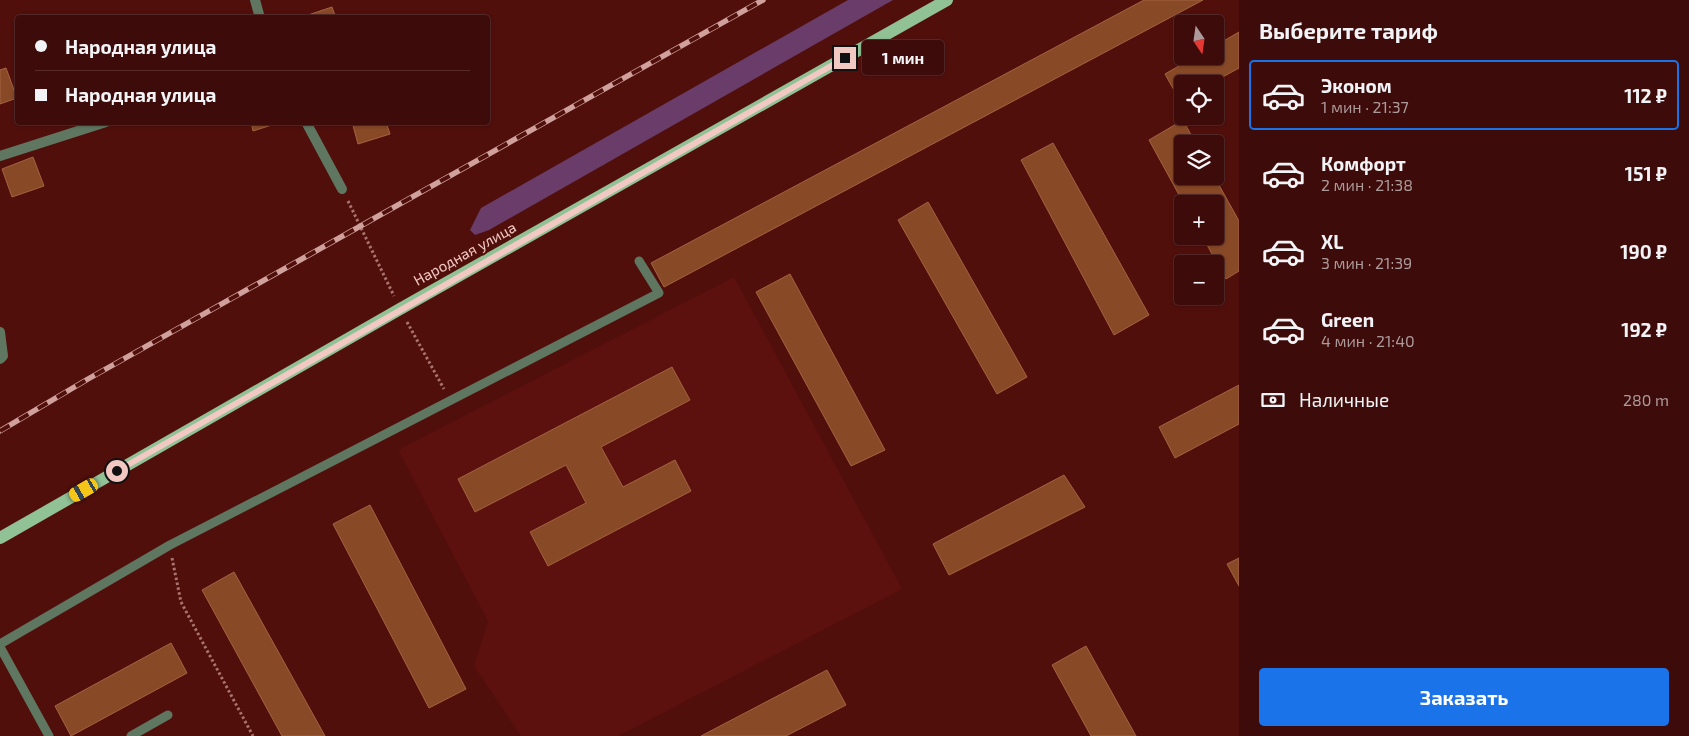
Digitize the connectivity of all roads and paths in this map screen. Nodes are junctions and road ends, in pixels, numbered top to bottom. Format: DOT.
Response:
graph roads {
  1 [pos="255,0"];
  2 [pos="947,0"];
  3 [pos="259,15"];
  4 [pos="97,125"];
  5 [pos="308,125"];
  6 [pos="0,156"];
  7 [pos="342,189"];
  8 [pos="638,260"];
  9 [pos="0,332"];
  10 [pos="0,359"];
  11 [pos="0,538"];
  12 [pos="170,545"];
  13 [pos="0,645"];
  14 [pos="168,715"];
  15 [pos="49,736"];
  16 [pos="131,736"];
  17 [pos="253,736"];
  1 -- 3 [label="street"];
  2 -- 11 [label="main road, Народная улица"];
  4 -- 6 [label="street"];
  5 -- 7 [label="street"];
  8 -- 12 [label="lane"];
  9 -- 10 [label="street"];
  12 -- 13 [label="lane"];
  12 -- 17 [label="path"];
  13 -- 15 [label="lane"];
  14 -- 16 [label="lane"];
}
